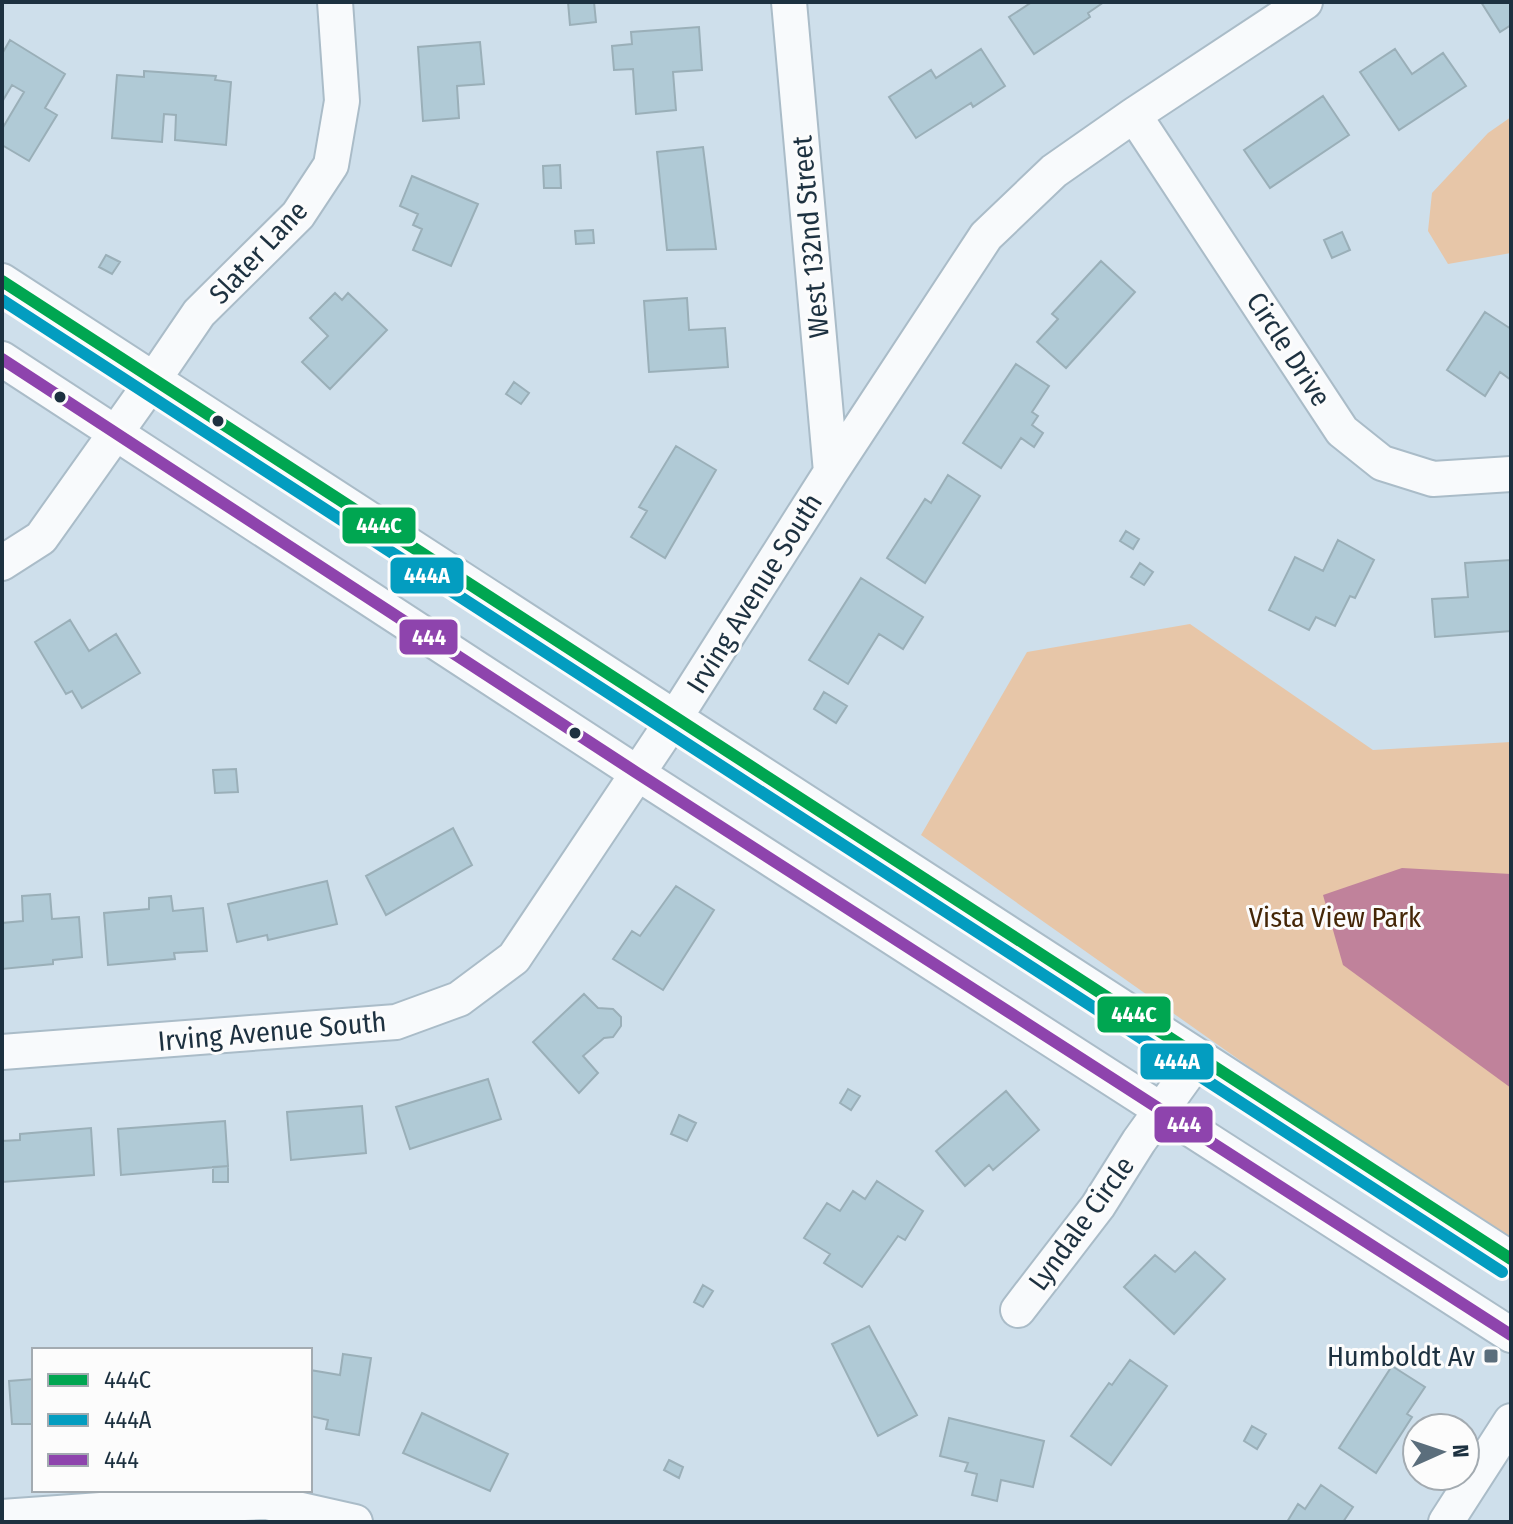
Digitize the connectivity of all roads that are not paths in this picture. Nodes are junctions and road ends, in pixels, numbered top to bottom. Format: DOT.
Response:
graph roads {
  1 [pos="335,2"];
  2 [pos="789,2"];
  3 [pos="1305,2"];
  4 [pos="1134,115"];
  5 [pos="2,281"];
  6 [pos="2,359"];
  7 [pos="154,379"];
  8 [pos="115,432"];
  9 [pos="831,472"];
  10 [pos="1511,474"];
  11 [pos="2,563"];
  12 [pos="676,716"];
  13 [pos="637,773"];
  14 [pos="2,1052"];
  15 [pos="1198,1059"];
  16 [pos="1161,1111"];
  17 [pos="1511,1259"];
  18 [pos="1018,1310"];
  19 [pos="1511,1335"];
  20 [pos="1511,1421"];
  21 [pos="128,1515"];
  22 [pos="2,1517"];
  23 [pos="355,1522"];
  24 [pos="1446,1522"];
  1 -- 7 [label="street, Slater Lane"];
  2 -- 9 [label="street, West 132nd Street"];
  3 -- 4 [label="street, Irving Avenue South"];
  4 -- 9 [label="street, Irving Avenue South"];
  4 -- 10 [label="street, Circle Drive"];
  5 -- 7 [label="street"];
  6 -- 8 [label="street"];
  7 -- 8 [label="street, Slater Lane"];
  7 -- 12 [label="street"];
  8 -- 11 [label="street, Slater Lane"];
  8 -- 13 [label="street"];
  9 -- 12 [label="street, Irving Avenue South"];
  12 -- 13 [label="street, Irving Avenue South"];
  12 -- 15 [label="street"];
  13 -- 14 [label="street, Irving Avenue South"];
  13 -- 16 [label="street"];
  15 -- 16 [label="street, Lyndale Circle"];
  15 -- 17 [label="street"];
  16 -- 18 [label="street, Lyndale Circle"];
  16 -- 19 [label="street"];
  20 -- 24 [label="street"];
  21 -- 22 [label="street"];
  21 -- 23 [label="street"];
}
